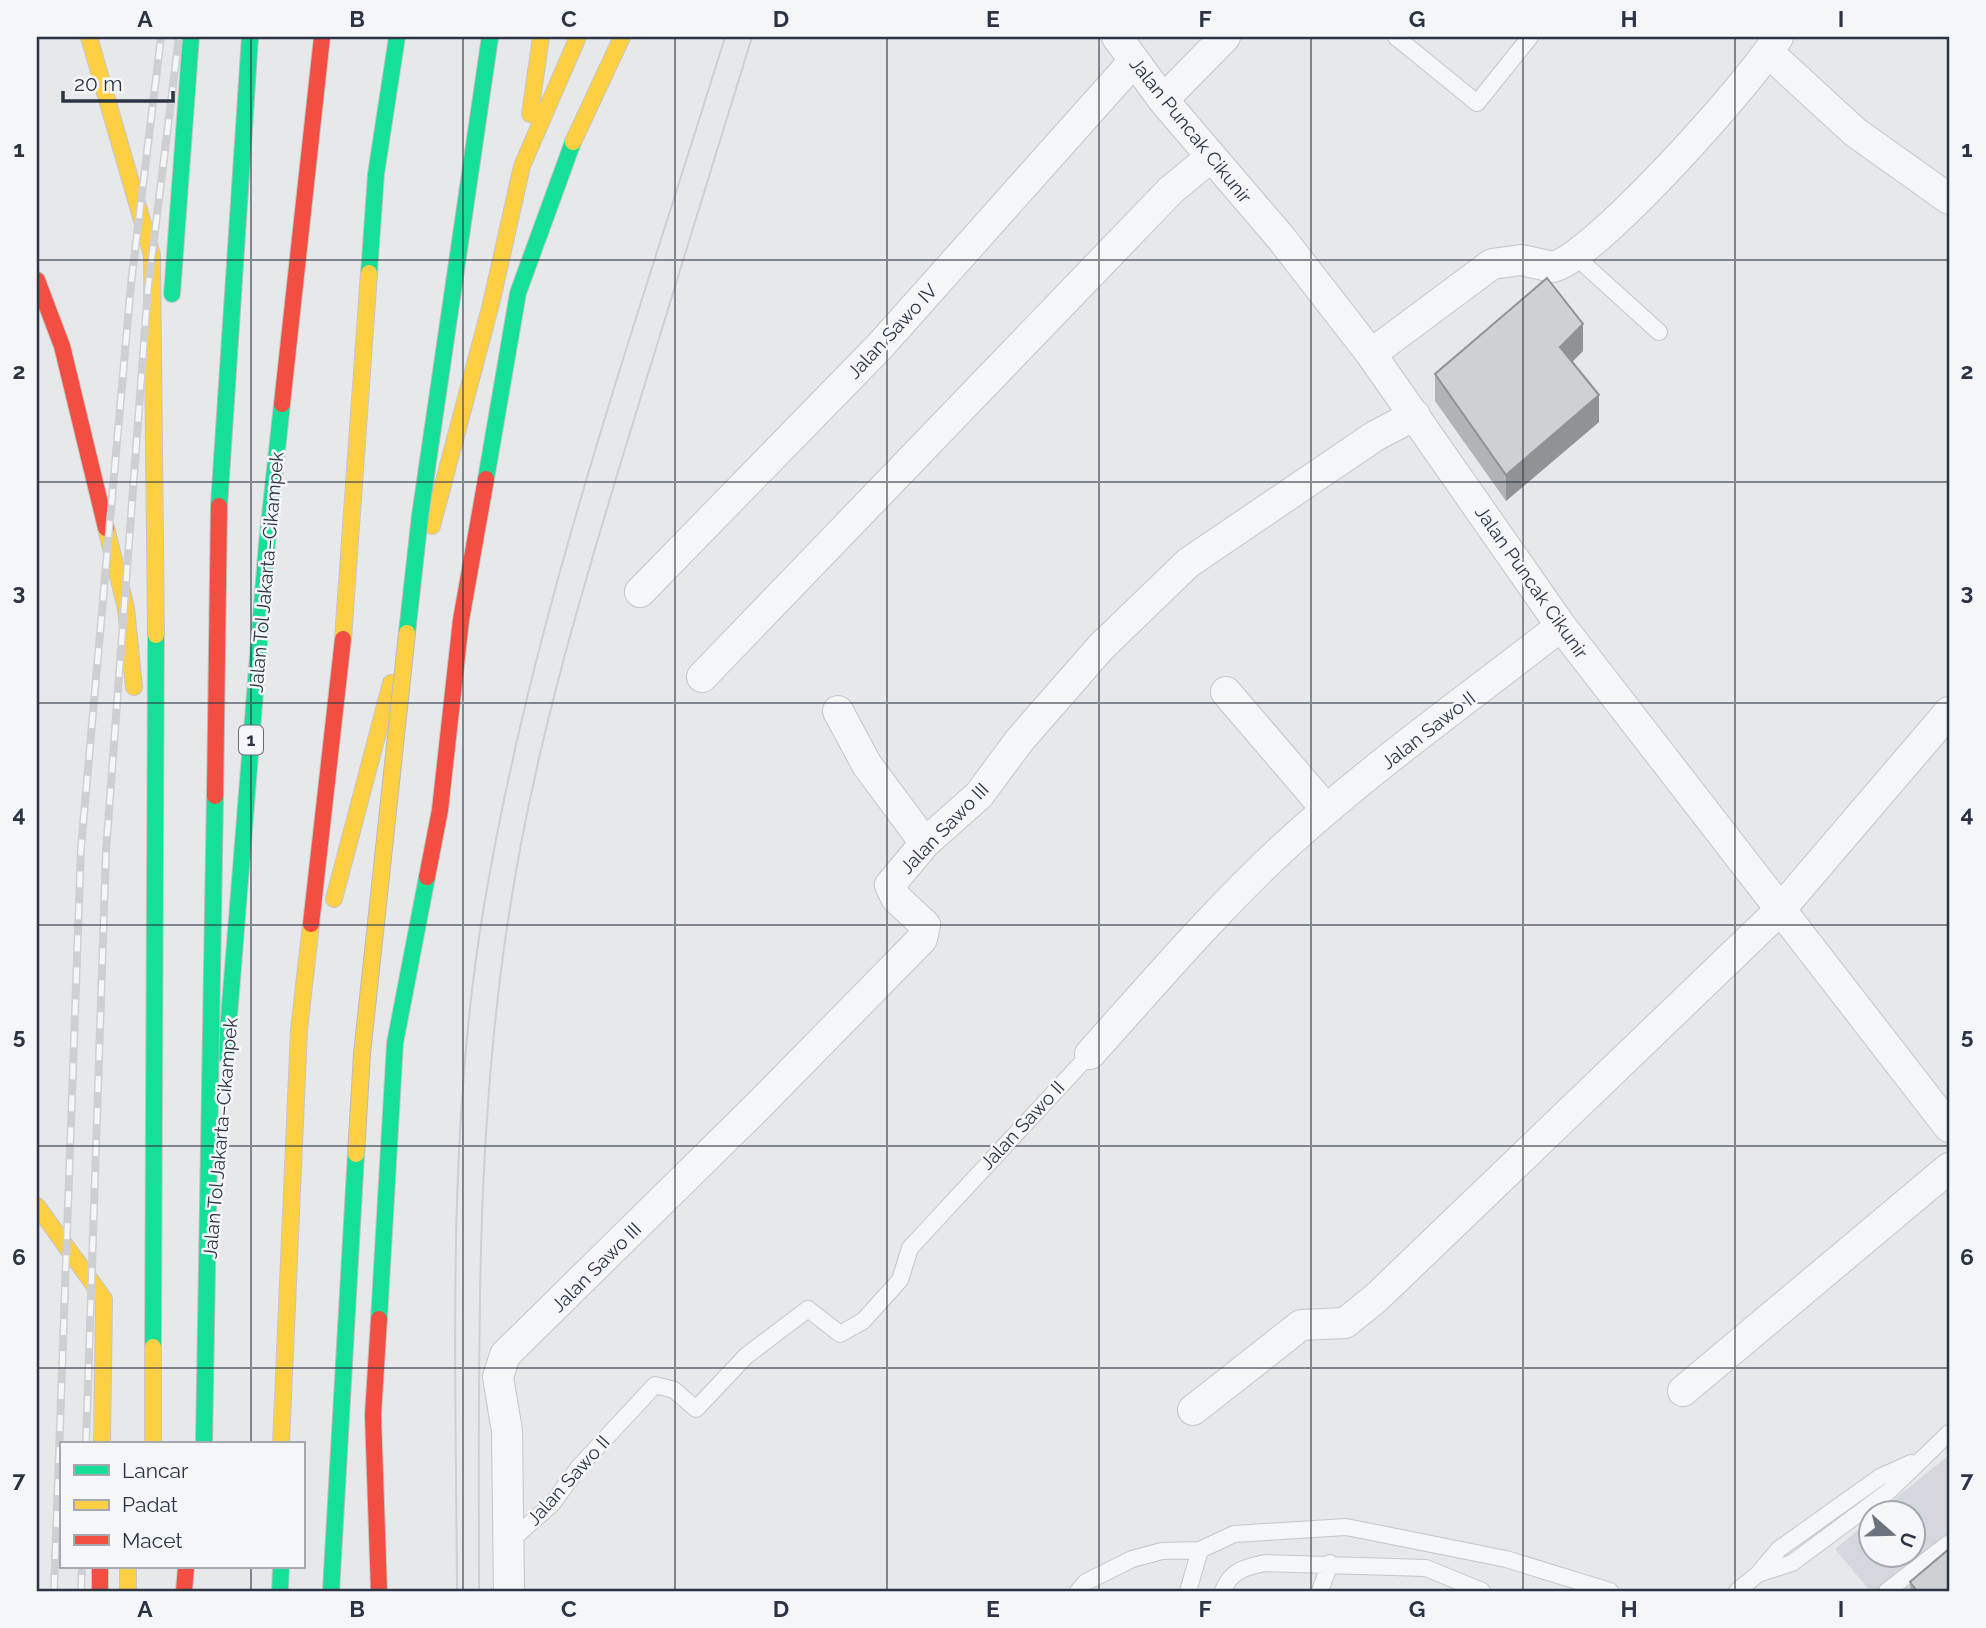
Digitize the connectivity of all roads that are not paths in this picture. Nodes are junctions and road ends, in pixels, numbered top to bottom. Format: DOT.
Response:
graph roads {
  1 [pos="89,37"];
  2 [pos="191,37"];
  3 [pos="250,37"];
  4 [pos="322,37"];
  5 [pos="397,37"];
  6 [pos="490,37"];
  7 [pos="541,37"];
  8 [pos="578,37"];
  9 [pos="622,37"];
  10 [pos="1117,37"];
  11 [pos="1225,37"];
  12 [pos="1396,37"];
  13 [pos="1530,37"];
  14 [pos="1773,45"];
  15 [pos="636,47"];
  16 [pos="1134,61"];
  17 [pos="1163,100"];
  18 [pos="572,144"];
  19 [pos="1211,157"];
  20 [pos="522,166"];
  21 [pos="1949,199"];
  22 [pos="1575,256"];
  23 [pos="37,280"];
  24 [pos="1659,332"];
  25 [pos="1371,354"];
  26 [pos="1415,415"];
  27 [pos="157,478"];
  28 [pos="640,592"];
  29 [pos="1561,626"];
  30 [pos="702,677"];
  31 [pos="1226,692"];
  32 [pos="135,704"];
  33 [pos="838,710"];
  34 [pos="1949,712"];
  35 [pos="139,744"];
  36 [pos="1326,809"];
  37 [pos="925,843"];
  38 [pos="1779,911"];
  39 [pos="299,1030"];
  40 [pos="1090,1054"];
  41 [pos="138,1099"];
  42 [pos="1949,1127"];
  43 [pos="1949,1168"];
  44 [pos="37,1206"];
  45 [pos="1683,1391"];
  46 [pos="1193,1410"];
  47 [pos="1949,1433"];
  48 [pos="102,1442"];
  49 [pos="153,1442"];
  50 [pos="196,1442"];
  51 [pos="204,1442"];
  52 [pos="281,1442"];
  53 [pos="509,1542"];
  54 [pos="1949,1543"];
  55 [pos="1200,1549"];
  56 [pos="1330,1563"];
  57 [pos="100,1568"];
  58 [pos="128,1568"];
  59 [pos="186,1568"];
  60 [pos="281,1568"];
  61 [pos="100,1591"];
  62 [pos="128,1591"];
  63 [pos="184,1591"];
  64 [pos="281,1591"];
  65 [pos="331,1591"];
  66 [pos="379,1591"];
  67 [pos="509,1591"];
  68 [pos="1078,1591"];
  69 [pos="1188,1591"];
  70 [pos="1223,1591"];
  71 [pos="1320,1591"];
  72 [pos="1482,1591"];
  73 [pos="1610,1591"];
  74 [pos="1737,1591"];
  75 [pos="1887,1591"];
  1 -- 27 [label="main road"];
  2 -- 27 [label="main road"];
  3 -- 51 [label="main road, bridge"];
  4 -- 50 [label="main road, Jalan Tol Jakarta–Cikampek / 1"];
  5 -- 39 [label="main road"];
  6 -- 65 [label="main road, bridge"];
  7 -- 20 [label="main road"];
  8 -- 20 [label="main road"];
  9 -- 18 [label="main road"];
  10 -- 16 [label="street, Jalan Puncak Cikunir"];
  11 -- 17 [label="street"];
  12 -- 13 [label="lane"];
  14 -- 21 [label="street"];
  14 -- 22 [label="street"];
  15 -- 18 [label="main road"];
  16 -- 17 [label="street, Jalan Puncak Cikunir"];
  16 -- 28 [label="street, Jalan Sawo IV"];
  17 -- 19 [label="street, Jalan Puncak Cikunir"];
  18 -- 66 [label="main road"];
  19 -- 25 [label="street, Jalan Puncak Cikunir"];
  19 -- 30 [label="street"];
  20 -- 39 [label="main road"];
  22 -- 24 [label="lane"];
  22 -- 25 [label="street"];
  23 -- 32 [label="main road"];
  25 -- 26 [label="street, Jalan Puncak Cikunir"];
  26 -- 29 [label="street, Jalan Puncak Cikunir"];
  26 -- 37 [label="street, Jalan Sawo III"];
  27 -- 49 [label="main road"];
  29 -- 36 [label="street, Jalan Sawo II"];
  29 -- 38 [label="street, Jalan Puncak Cikunir"];
  31 -- 36 [label="street"];
  33 -- 37 [label="street"];
  34 -- 38 [label="street"];
  35 -- 41 [label="main road"];
  36 -- 40 [label="street, Jalan Sawo II"];
  37 -- 53 [label="street, Jalan Sawo III"];
  38 -- 42 [label="street, Jalan Puncak Cikunir"];
  38 -- 46 [label="street"];
  39 -- 52 [label="main road"];
  40 -- 53 [label="lane, Jalan Sawo II"];
  43 -- 45 [label="street"];
  44 -- 48 [label="main road"];
  47 -- 74 [label="lane"];
  53 -- 67 [label="street"];
  54 -- 75 [label="lane"];
  55 -- 68 [label="lane"];
  55 -- 69 [label="lane"];
  55 -- 73 [label="lane"];
  56 -- 70 [label="lane"];
  56 -- 71 [label="lane"];
  56 -- 72 [label="lane"];
  57 -- 61 [label="main road"];
  58 -- 62 [label="main road"];
  59 -- 63 [label="main road"];
  60 -- 64 [label="main road"];
}
